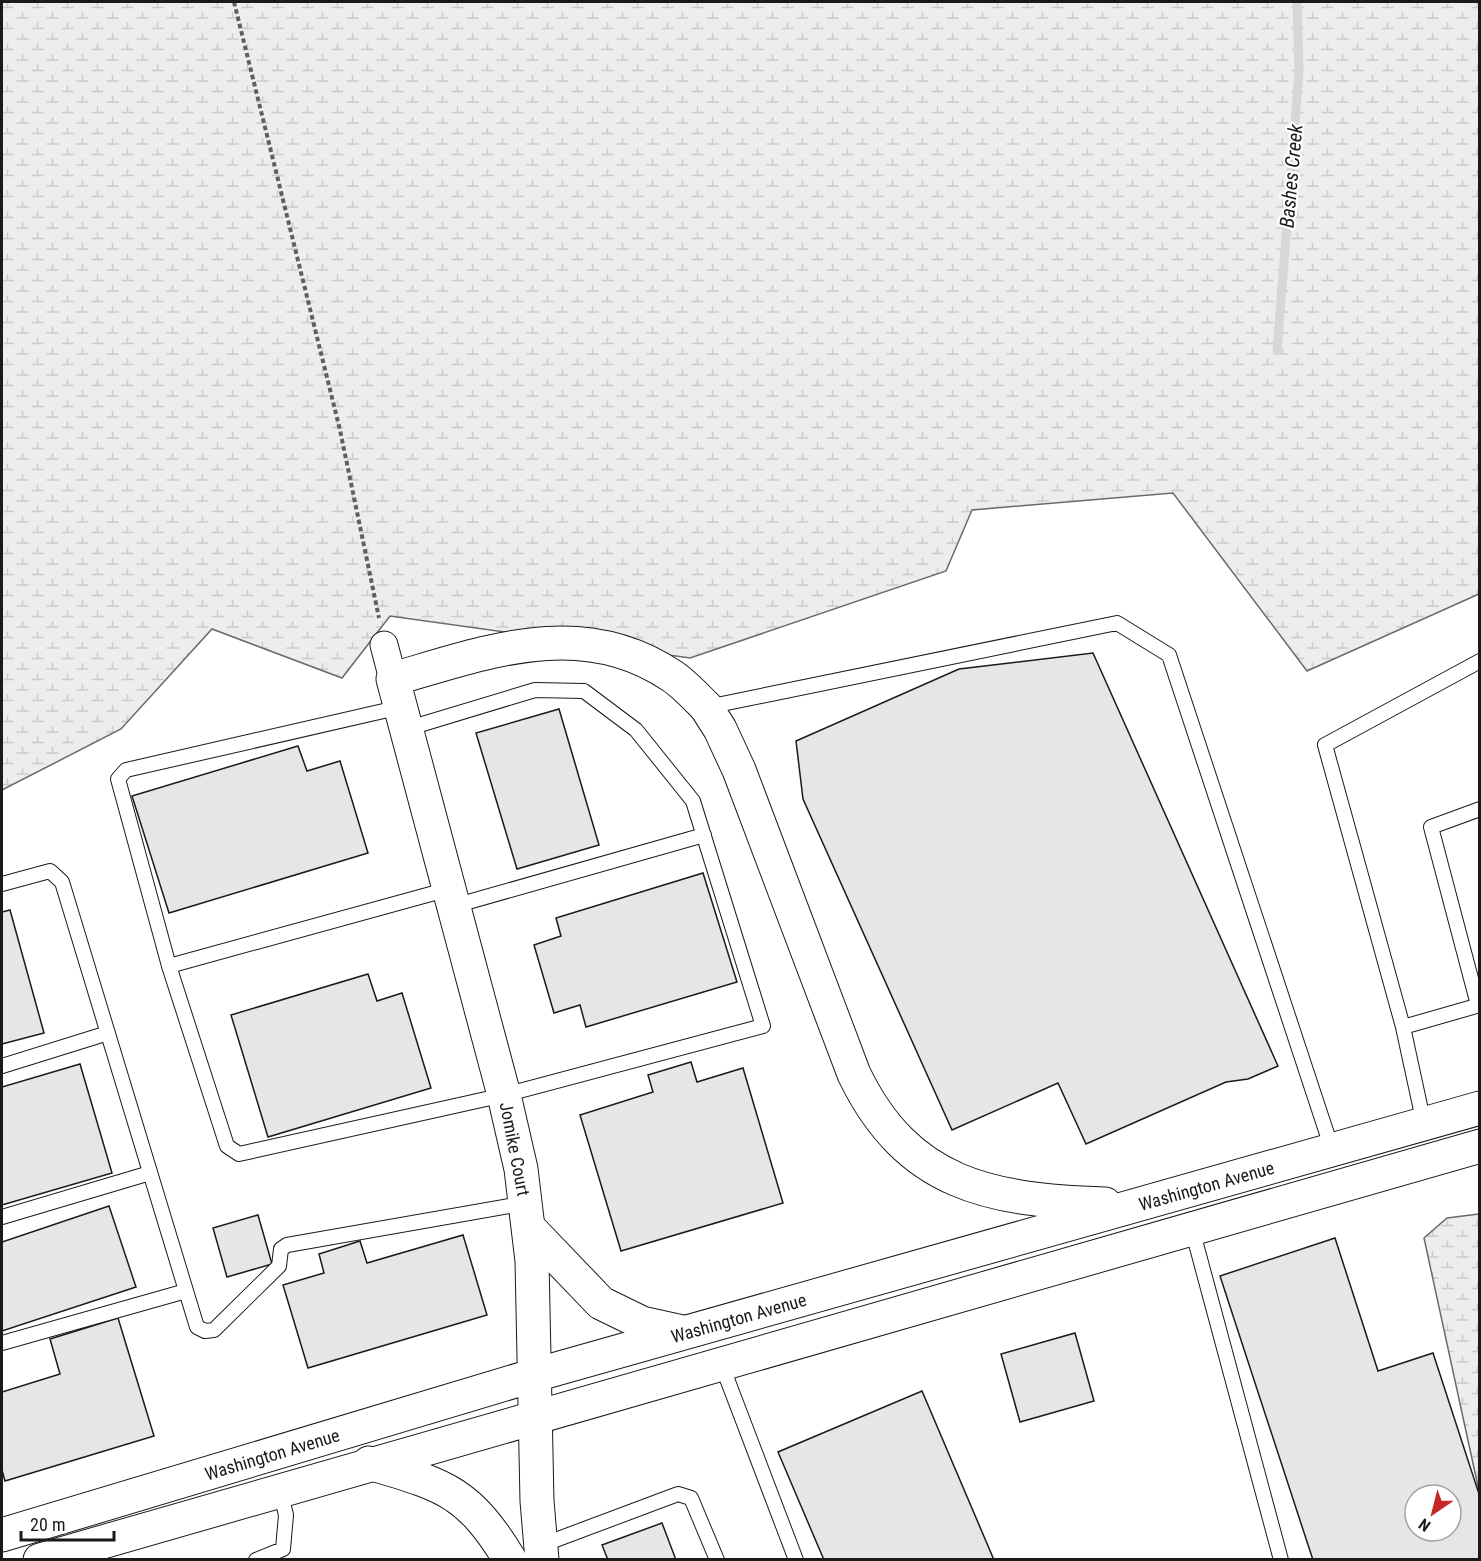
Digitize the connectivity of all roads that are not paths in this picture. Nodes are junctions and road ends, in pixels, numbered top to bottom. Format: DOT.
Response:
graph roads {
  1 [pos="384,645"];
  2 [pos="1479,662"];
  3 [pos="400,705"];
  4 [pos="706,707"];
  5 [pos="1479,809"];
  6 [pos="704,835"];
  7 [pos="2,885"];
  8 [pos="452,898"];
  9 [pos="169,966"];
  10 [pos="1479,1005"];
  11 [pos="1402,1028"];
  12 [pos="108,1033"];
  13 [pos="2,1066"];
  14 [pos="504,1095"];
  15 [pos="1479,1108"];
  16 [pos="1424,1124"];
  17 [pos="1479,1146"];
  18 [pos="1332,1149"];
  19 [pos="1448,1154"];
  20 [pos="1479,1158"];
  21 [pos="150,1173"];
  22 [pos="1136,1205"];
  23 [pos="527,1215"];
  24 [pos="2,1217"];
  25 [pos="1192,1227"];
  26 [pos="1001,1266"];
  27 [pos="186,1292"];
  28 [pos="685,1333"];
  29 [pos="2,1343"];
  30 [pos="721,1364"];
  31 [pos="535,1375"];
  32 [pos="536,1416"];
  33 [pos="369,1463"];
  34 [pos="279,1489"];
  35 [pos="2,1535"];
  36 [pos="541,1553"];
  37 [pos="40,1560"];
  38 [pos="256,1560"];
  39 [pos="510,1560"];
  40 [pos="717,1560"];
  41 [pos="796,1560"];
  42 [pos="1281,1560"];
  1 -- 3 [label="street"];
  2 -- 11 [label="lane"];
  3 -- 4 [label="main road"];
  3 -- 6 [label="lane"];
  3 -- 8 [label="main road, Jomike Court"];
  3 -- 9 [label="lane"];
  4 -- 18 [label="lane"];
  4 -- 22 [label="main road"];
  5 -- 10 [label="lane"];
  6 -- 8 [label="lane"];
  6 -- 14 [label="lane"];
  7 -- 12 [label="lane"];
  8 -- 9 [label="lane"];
  8 -- 14 [label="main road, Jomike Court"];
  9 -- 14 [label="lane"];
  10 -- 11 [label="lane"];
  11 -- 16 [label="lane"];
  12 -- 13 [label="lane"];
  12 -- 21 [label="lane"];
  14 -- 23 [label="main road, Jomike Court"];
  15 -- 16 [label="main road, Washington Avenue"];
  16 -- 18 [label="main road, Washington Avenue"];
  17 -- 19 [label="main road, Washington Avenue"];
  18 -- 22 [label="main road, Washington Avenue"];
  19 -- 20 [label="main road"];
  19 -- 25 [label="main road, Washington Avenue"];
  21 -- 24 [label="lane"];
  21 -- 27 [label="lane"];
  22 -- 26 [label="main road, Washington Avenue"];
  23 -- 27 [label="lane"];
  23 -- 28 [label="main road"];
  23 -- 31 [label="main road, Jomike Court"];
  25 -- 26 [label="main road, Washington Avenue"];
  25 -- 42 [label="lane"];
  26 -- 28 [label="main road, Washington Avenue"];
  26 -- 30 [label="main road, Washington Avenue"];
  27 -- 29 [label="lane"];
  28 -- 31 [label="main road, Washington Avenue"];
  30 -- 32 [label="main road, Washington Avenue"];
  30 -- 41 [label="lane"];
  31 -- 32 [label="main road, Jomike Court"];
  31 -- 35 [label="main road, Washington Avenue"];
  32 -- 33 [label="main road, Washington Avenue"];
  32 -- 36 [label="main road, Jomike Court"];
  33 -- 34 [label="main road, Washington Avenue"];
  33 -- 39 [label="main road"];
  34 -- 37 [label="main road, Washington Avenue"];
  34 -- 38 [label="lane"];
  36 -- 40 [label="lane"];
}
